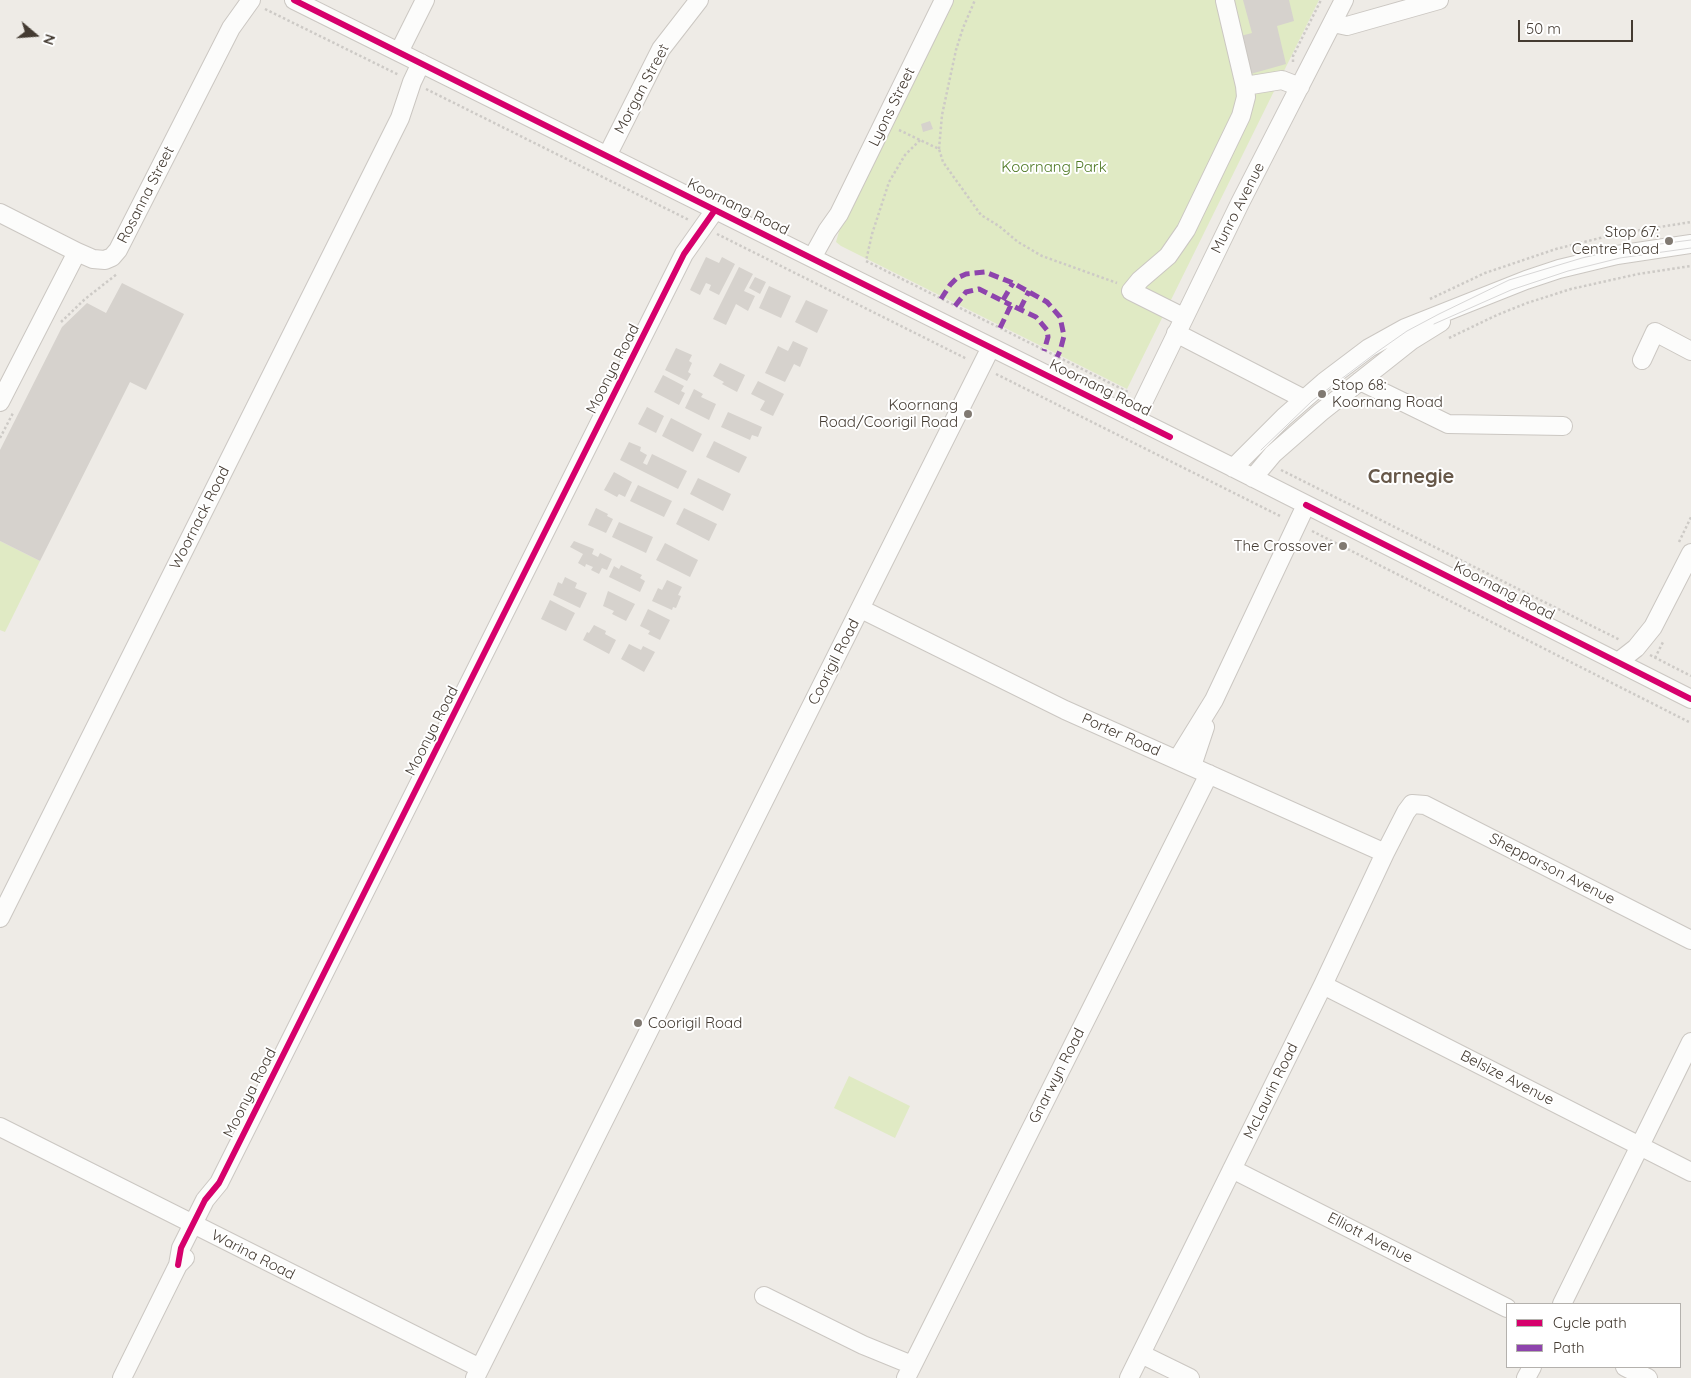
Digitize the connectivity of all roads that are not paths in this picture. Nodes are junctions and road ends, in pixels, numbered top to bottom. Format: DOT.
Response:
graph roads {
  1 [pos="240,0"];
  2 [pos="294,0"];
  3 [pos="425,0"];
  4 [pos="699,0"];
  5 [pos="944,0"];
  6 [pos="1344,0"];
  7 [pos="1439,0"];
  8 [pos="1225,1"];
  9 [pos="256,3"];
  10 [pos="1333,23"];
  11 [pos="231,28"];
  12 [pos="399,52"];
  13 [pos="426,66"];
  14 [pos="1245,86"];
  15 [pos="1300,87"];
  16 [pos="607,156"];
  17 [pos="708,207"];
  18 [pos="0,213"];
  19 [pos="1691,244"];
  20 [pos="77,252"];
  21 [pos="818,262"];
  22 [pos="1475,301"];
  23 [pos="1184,317"];
  24 [pos="1176,333"];
  25 [pos="991,347"];
  26 [pos="1691,351"];
  27 [pos="1642,360"];
  28 [pos="1360,382"];
  29 [pos="1304,399"];
  30 [pos="7,407"];
  31 [pos="1135,419"];
  32 [pos="1563,426"];
  33 [pos="1233,468"];
  34 [pos="1253,478"];
  35 [pos="1306,505"];
  36 [pos="1691,553"];
  37 [pos="860,609"];
  38 [pos="1641,650"];
  39 [pos="1618,662"];
  40 [pos="1644,675"];
  41 [pos="1691,699"];
  42 [pos="1185,763"];
  43 [pos="1208,774"];
  44 [pos="1412,804"];
  45 [pos="1385,853"];
  46 [pos="0,918"];
  47 [pos="1691,940"];
  48 [pos="1323,985"];
  49 [pos="1691,1042"];
  50 [pos="0,1128"];
  51 [pos="1640,1146"];
  52 [pos="1232,1169"];
  53 [pos="1691,1172"];
  54 [pos="197,1226"];
  55 [pos="764,1296"];
  56 [pos="1562,1303"];
  57 [pos="1506,1307"];
  58 [pos="1141,1354"];
  59 [pos="1627,1368"];
  60 [pos="909,1371"];
  61 [pos="478,1373"];
  62 [pos="122,1378"];
  63 [pos="1130,1378"];
  64 [pos="1190,1378"];
  65 [pos="1648,1378"];
  1 -- 11 [label="street, Rosanna Street"];
  2 -- 12 [label="street, Koornang Road"];
  3 -- 12 [label="street"];
  4 -- 16 [label="street, Morgan Street"];
  5 -- 21 [label="street, Lyons Street"];
  6 -- 10 [label="street, Munro Avenue"];
  7 -- 10 [label="street"];
  8 -- 14 [label="street"];
  9 -- 11 [label="street, Rosanna Street"];
  10 -- 15 [label="street, Munro Avenue"];
  11 -- 20 [label="street, Rosanna Street"];
  12 -- 13 [label="street, Koornang Road"];
  13 -- 16 [label="street, Koornang Road"];
  13 -- 46 [label="street, Woornack Road"];
  14 -- 15 [label="street"];
  14 -- 23 [label="street"];
  15 -- 23 [label="street, Munro Avenue"];
  16 -- 17 [label="street, Koornang Road"];
  17 -- 21 [label="street, Koornang Road"];
  17 -- 54 [label="street, Moonya Road"];
  18 -- 20 [label="street"];
  19 -- 22 [label="street"];
  20 -- 30 [label="street"];
  21 -- 25 [label="street, Koornang Road"];
  22 -- 28 [label="street"];
  22 -- 29 [label="street"];
  23 -- 24 [label="street, Munro Avenue"];
  24 -- 29 [label="street"];
  24 -- 31 [label="street, Munro Avenue"];
  25 -- 31 [label="street, Koornang Road"];
  25 -- 37 [label="street, Coorigil Road"];
  26 -- 27 [label="street"];
  28 -- 32 [label="street"];
  28 -- 34 [label="street"];
  29 -- 33 [label="street"];
  31 -- 33 [label="street, Koornang Road"];
  33 -- 34 [label="street, Koornang Road"];
  34 -- 35 [label="street, Koornang Road"];
  35 -- 39 [label="street, Koornang Road"];
  35 -- 42 [label="street"];
  36 -- 38 [label="street"];
  37 -- 42 [label="street, Porter Road"];
  37 -- 61 [label="street, Coorigil Road"];
  38 -- 39 [label="street"];
  38 -- 40 [label="street"];
  39 -- 40 [label="street, Koornang Road"];
  40 -- 41 [label="street, Koornang Road"];
  42 -- 43 [label="street, Porter Road"];
  43 -- 45 [label="street, Porter Road"];
  43 -- 60 [label="street, Gnarwyn Road"];
  44 -- 45 [label="street, McLaurin Road"];
  44 -- 47 [label="street, Shepparson Avenue"];
  45 -- 48 [label="street, McLaurin Road"];
  48 -- 51 [label="street, Belsize Avenue"];
  48 -- 52 [label="street, McLaurin Road"];
  49 -- 51 [label="street"];
  50 -- 54 [label="street, Warina Road"];
  51 -- 53 [label="street, Belsize Avenue"];
  51 -- 56 [label="street"];
  52 -- 57 [label="street, Elliott Avenue"];
  52 -- 58 [label="street, McLaurin Road"];
  54 -- 61 [label="street, Warina Road"];
  54 -- 62 [label="street, Moonya Road"];
  55 -- 60 [label="street"];
  58 -- 63 [label="street, McLaurin Road"];
  58 -- 64 [label="street"];
  59 -- 65 [label="street"];
}
